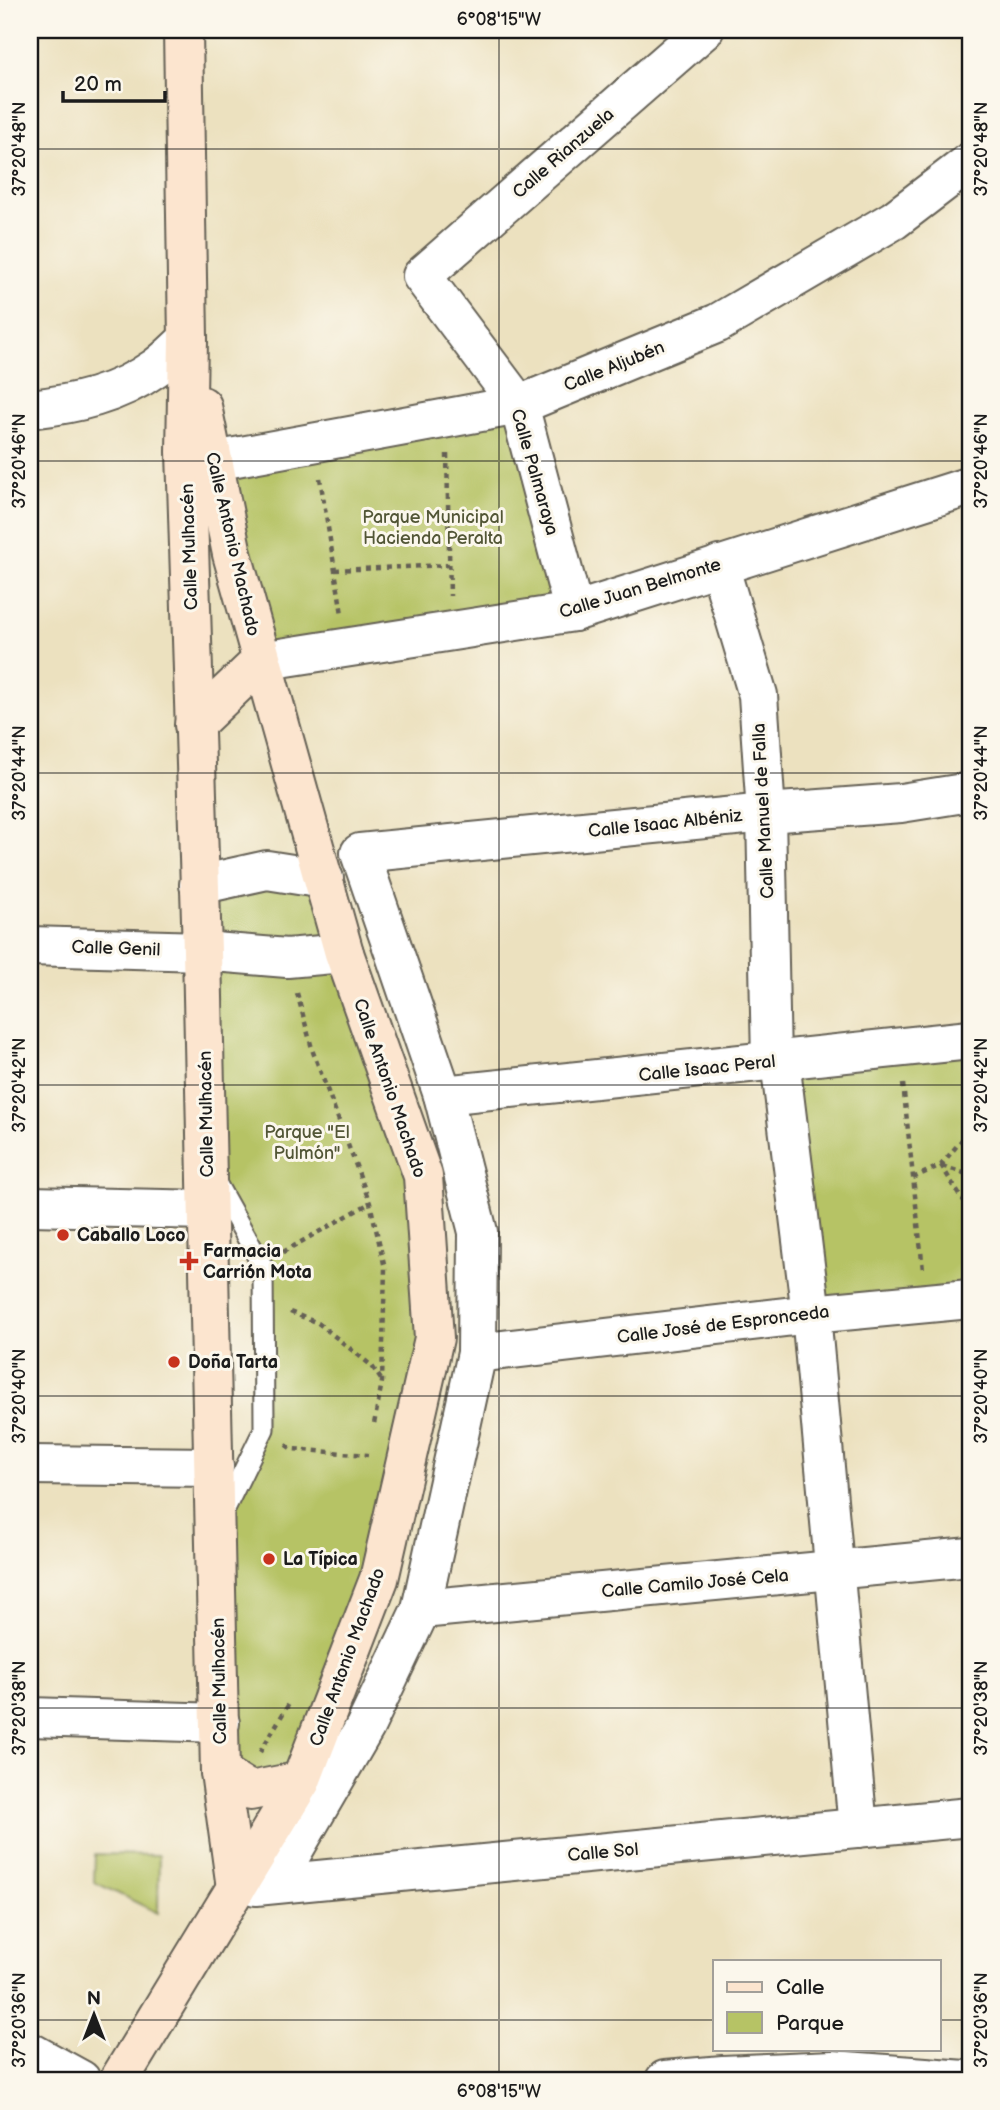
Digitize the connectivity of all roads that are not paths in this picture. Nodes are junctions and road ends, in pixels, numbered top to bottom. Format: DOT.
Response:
graph roads {
  1 [pos="183,30"];
  2 [pos="704,30"];
  3 [pos="970,162"];
  4 [pos="422,276"];
  5 [pos="188,339"];
  6 [pos="519,405"];
  7 [pos="30,409"];
  8 [pos="214,461"];
  9 [pos="970,486"];
  10 [pos="719,565"];
  11 [pos="574,612"];
  12 [pos="261,661"];
  13 [pos="194,725"];
  14 [pos="970,792"];
  15 [pos="766,813"];
  16 [pos="360,853"];
  17 [pos="324,878"];
  18 [pos="199,885"];
  19 [pos="380,917"];
  20 [pos="341,940"];
  21 [pos="30,946"];
  22 [pos="202,951"];
  23 [pos="970,1040"];
  24 [pos="776,1062"];
  25 [pos="443,1095"];
  26 [pos="207,1165"];
  27 [pos="30,1206"];
  28 [pos="208,1210"];
  29 [pos="970,1299"];
  30 [pos="810,1314"];
  31 [pos="477,1353"];
  32 [pos="30,1465"];
  33 [pos="214,1467"];
  34 [pos="215,1528"];
  35 [pos="970,1557"];
  36 [pos="834,1570"];
  37 [pos="421,1609"];
  38 [pos="30,1717"];
  39 [pos="220,1723"];
  40 [pos="231,1778"];
  41 [pos="301,1781"];
  42 [pos="970,1817"];
  43 [pos="859,1828"];
  44 [pos="274,1884"];
  45 [pos="236,1888"];
  46 [pos="30,2052"];
  47 [pos="833,2075"];
  48 [pos="81,2080"];
  49 [pos="119,2080"];
  50 [pos="665,2080"];
  51 [pos="965,2080"];
  1 -- 5 [label="street"];
  2 -- 4 [label="street, Calle Rianzuela"];
  3 -- 6 [label="street, Calle Aljubén"];
  4 -- 6 [label="street, Calle Palmaraya"];
  5 -- 7 [label="street"];
  5 -- 8 [label="street, Calle Antonio Machado"];
  5 -- 13 [label="street, Calle Mulhacén"];
  6 -- 8 [label="street, Calle Aljubén"];
  6 -- 11 [label="street, Calle Palmaraya"];
  8 -- 12 [label="street, Calle Antonio Machado"];
  9 -- 10 [label="street, Calle Juan Belmonte"];
  10 -- 11 [label="street, Calle Juan Belmonte"];
  10 -- 15 [label="street, Calle Manuel de Falla"];
  11 -- 12 [label="street, Calle Juan Belmonte"];
  12 -- 13 [label="street"];
  12 -- 17 [label="street, Calle Antonio Machado"];
  13 -- 18 [label="street, Calle Mulhacén"];
  14 -- 15 [label="street, Calle Isaac Albéniz"];
  15 -- 16 [label="street, Calle Isaac Albéniz"];
  15 -- 24 [label="street, Calle Manuel de Falla"];
  16 -- 19 [label="street, Calle Antonio Machado"];
  17 -- 18 [label="street"];
  17 -- 20 [label="street, Calle Antonio Machado"];
  18 -- 22 [label="street, Calle Mulhacén"];
  19 -- 20 [label="street, Calle Genil"];
  19 -- 25 [label="street, Calle Antonio Machado"];
  20 -- 22 [label="street, Calle Genil"];
  20 -- 41 [label="street, Calle Antonio Machado"];
  21 -- 22 [label="street, Calle Genil"];
  22 -- 26 [label="street, Calle Mulhacén"];
  23 -- 24 [label="street, Calle Isaac Peral"];
  24 -- 25 [label="street, Calle Isaac Peral"];
  24 -- 30 [label="street, Calle Manuel de Falla"];
  25 -- 31 [label="street, Calle Antonio Machado"];
  26 -- 28 [label="street, Calle Mulhacén"];
  26 -- 34 [label="lane"];
  27 -- 28 [label="street"];
  28 -- 33 [label="street, Calle Mulhacén"];
  29 -- 30 [label="street, Calle José de Espronceda"];
  30 -- 31 [label="street, Calle José de Espronceda"];
  30 -- 36 [label="street, Calle Manuel de Falla"];
  31 -- 37 [label="street, Calle Antonio Machado"];
  32 -- 33 [label="street"];
  33 -- 34 [label="street, Calle Mulhacén"];
  34 -- 39 [label="street, Calle Mulhacén"];
  35 -- 36 [label="street, Calle Camilo José Cela"];
  36 -- 37 [label="street, Calle Camilo José Cela"];
  36 -- 43 [label="street, Calle Manuel de Falla"];
  37 -- 44 [label="street, Calle Antonio Machado"];
  38 -- 39 [label="street"];
  39 -- 40 [label="street, Calle Mulhacén"];
  40 -- 41 [label="street"];
  40 -- 45 [label="street, Calle Mulhacén"];
  41 -- 45 [label="street, Calle Antonio Machado"];
  42 -- 43 [label="street, Calle Sol"];
  43 -- 44 [label="street, Calle Sol"];
  44 -- 45 [label="street, Calle Sol"];
  45 -- 49 [label="street, Calle Antonio Machado"];
  46 -- 48 [label="street"];
  47 -- 50 [label="street"];
  47 -- 51 [label="street"];
}
